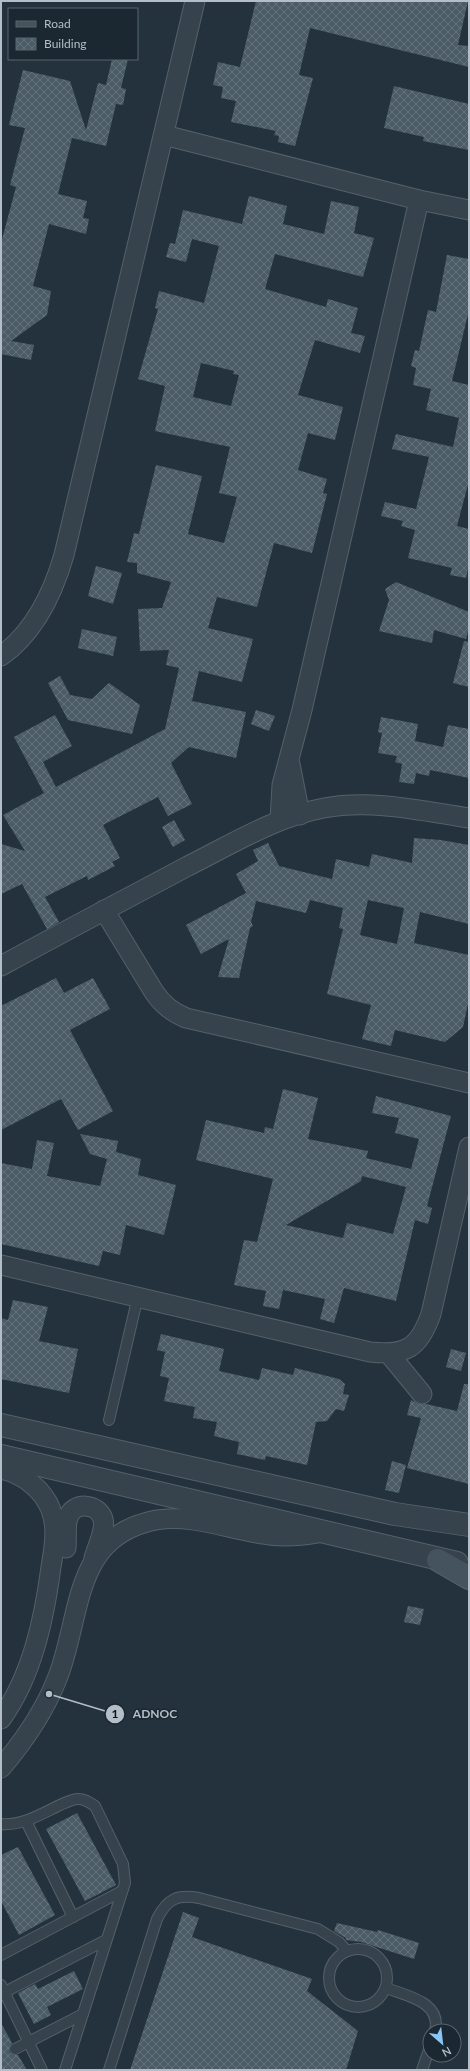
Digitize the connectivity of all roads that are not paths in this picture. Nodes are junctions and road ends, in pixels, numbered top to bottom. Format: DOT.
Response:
graph roads {
  1 [pos="195,1"];
  2 [pos="164,135"];
  3 [pos="419,200"];
  4 [pos="469,210"];
  5 [pos="1,656"];
  6 [pos="289,759"];
  7 [pos="300,815"];
  8 [pos="469,818"];
  9 [pos="280,820"];
  10 [pos="104,910"];
  11 [pos="1,966"];
  12 [pos="469,1083"];
  13 [pos="469,1147"];
  14 [pos="1,1265"];
  15 [pos="138,1296"];
  16 [pos="390,1354"];
  17 [pos="422,1394"];
  18 [pos="109,1420"];
  19 [pos="1,1425"];
  20 [pos="1,1456"];
  21 [pos="1,1470"];
  22 [pos="395,1514"];
  23 [pos="469,1525"];
  24 [pos="322,1532"];
  25 [pos="469,1536"];
  26 [pos="438,1560"];
  27 [pos="93,1561"];
  28 [pos="467,1568"];
  29 [pos="46,1611"];
  30 [pos="1,1719"];
  31 [pos="1,1768"];
  32 [pos="26,1821"];
  33 [pos="1,1824"];
  34 [pos="122,1891"];
  35 [pos="73,1917"];
  36 [pos="106,1940"];
  37 [pos="346,1951"];
  38 [pos="2,1953"];
  39 [pos="386,1988"];
  40 [pos="2,1991"];
  41 [pos="83,2014"];
  42 [pos="437,2023"];
  43 [pos="29,2042"];
  44 [pos="15,2050"];
  45 [pos="42,2070"];
  46 [pos="65,2070"];
  47 [pos="109,2070"];
  1 -- 2 [label="street"];
  2 -- 3 [label="street"];
  2 -- 5 [label="street"];
  3 -- 4 [label="street"];
  3 -- 6 [label="street"];
  6 -- 7 [label="street"];
  6 -- 9 [label="street"];
  7 -- 8 [label="street"];
  7 -- 9 [label="street"];
  9 -- 10 [label="street"];
  10 -- 11 [label="street"];
  10 -- 12 [label="street"];
  13 -- 16 [label="street"];
  14 -- 15 [label="street"];
  15 -- 16 [label="street"];
  15 -- 18 [label="lane"];
  16 -- 17 [label="street"];
  19 -- 22 [label="street"];
  20 -- 24 [label="street"];
  21 -- 29 [label="street"];
  22 -- 23 [label="street"];
  22 -- 25 [label="street"];
  24 -- 26 [label="street"];
  24 -- 27 [label="street"];
  26 -- 28 [label="main road"];
  27 -- 29 [label="street"];
  27 -- 31 [label="street"];
  29 -- 30 [label="street"];
  32 -- 33 [label="lane"];
  32 -- 34 [label="lane"];
  32 -- 35 [label="lane"];
  34 -- 35 [label="lane"];
  34 -- 36 [label="lane"];
  35 -- 38 [label="lane"];
  36 -- 40 [label="lane"];
  36 -- 41 [label="lane"];
  37 -- 39 [label="lane"];
  37 -- 39 [label="lane"];
  37 -- 47 [label="lane"];
  39 -- 42 [label="lane"];
  40 -- 43 [label="lane"];
  41 -- 43 [label="lane"];
  41 -- 46 [label="lane"];
  43 -- 44 [label="lane"];
  43 -- 45 [label="lane"];
}
